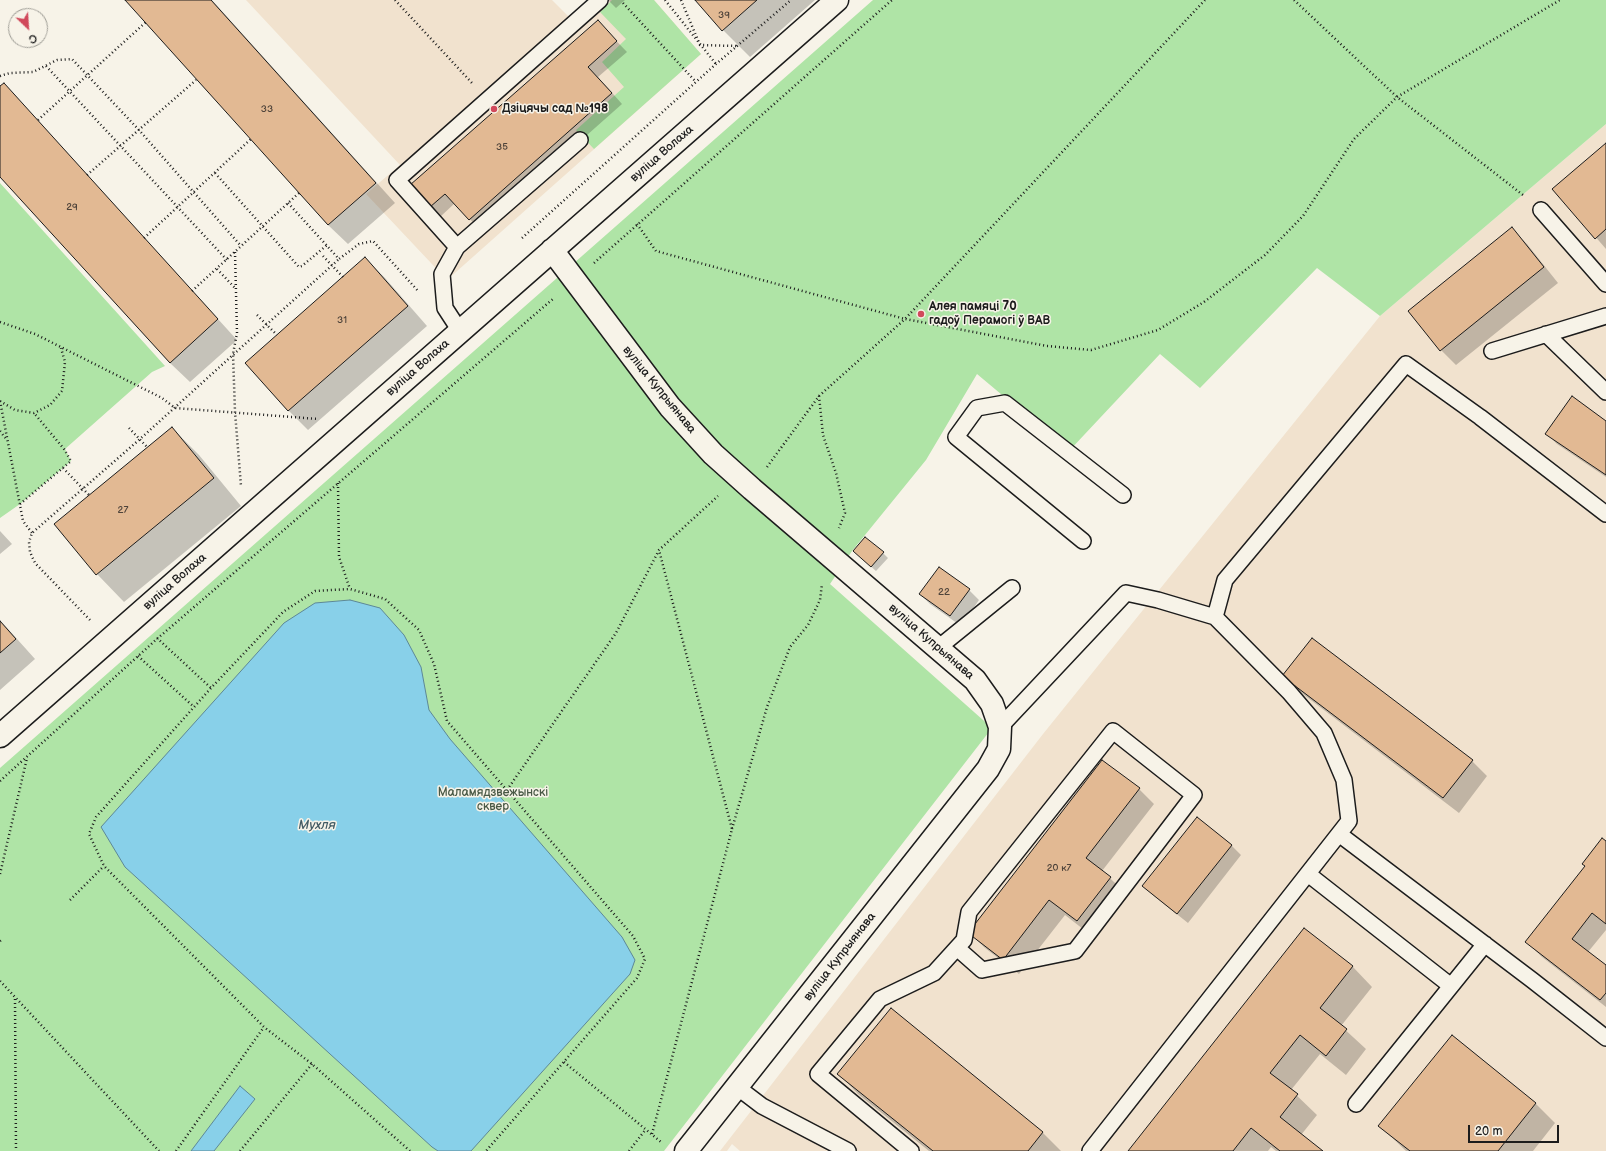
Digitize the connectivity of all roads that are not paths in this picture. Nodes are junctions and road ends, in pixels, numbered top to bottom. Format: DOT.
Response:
graph roads {
  1 [pos="600,0"];
  2 [pos="837,0"];
  3 [pos="580,140"];
  4 [pos="1542,210"];
  5 [pos="457,247"];
  6 [pos="552,250"];
  7 [pos="1606,284"];
  8 [pos="1606,316"];
  9 [pos="460,331"];
  10 [pos="1546,334"];
  11 [pos="1492,351"];
  12 [pos="1606,392"];
  13 [pos="1123,494"];
  14 [pos="1606,514"];
  15 [pos="1083,541"];
  16 [pos="1012,588"];
  17 [pos="1215,617"];
  18 [pos="938,648"];
  19 [pos="1000,727"];
  20 [pos="0,736"];
  21 [pos="1339,834"];
  22 [pos="1308,874"];
  23 [pos="1485,944"];
  24 [pos="957,948"];
  25 [pos="1451,986"];
  26 [pos="1606,1038"];
  27 [pos="737,1087"];
  28 [pos="1356,1104"];
  29 [pos="676,1148"];
  30 [pos="848,1151"];
  31 [pos="911,1151"];
  32 [pos="1090,1151"];
  1 -- 5 [label="lane"];
  2 -- 6 [label="street, вуліца Волаха"];
  3 -- 5 [label="lane"];
  4 -- 7 [label="lane"];
  5 -- 9 [label="lane"];
  6 -- 9 [label="street, вуліца Волаха"];
  6 -- 18 [label="street, вуліца Купрыянава"];
  8 -- 10 [label="lane"];
  9 -- 20 [label="street, вуліца Волаха"];
  10 -- 11 [label="lane"];
  10 -- 12 [label="lane"];
  13 -- 15 [label="lane"];
  14 -- 17 [label="lane"];
  16 -- 18 [label="lane"];
  17 -- 19 [label="lane"];
  17 -- 21 [label="lane"];
  18 -- 19 [label="street, вуліца Купрыянава"];
  19 -- 27 [label="street, вуліца Купрыянава"];
  21 -- 22 [label="lane"];
  21 -- 23 [label="lane"];
  22 -- 25 [label="lane"];
  22 -- 32 [label="lane"];
  23 -- 25 [label="lane"];
  23 -- 26 [label="lane"];
  24 -- 24 [label="lane"];
  24 -- 31 [label="lane"];
  25 -- 28 [label="lane"];
  27 -- 29 [label="street, вуліца Купрыянава"];
  27 -- 30 [label="lane"];
}
